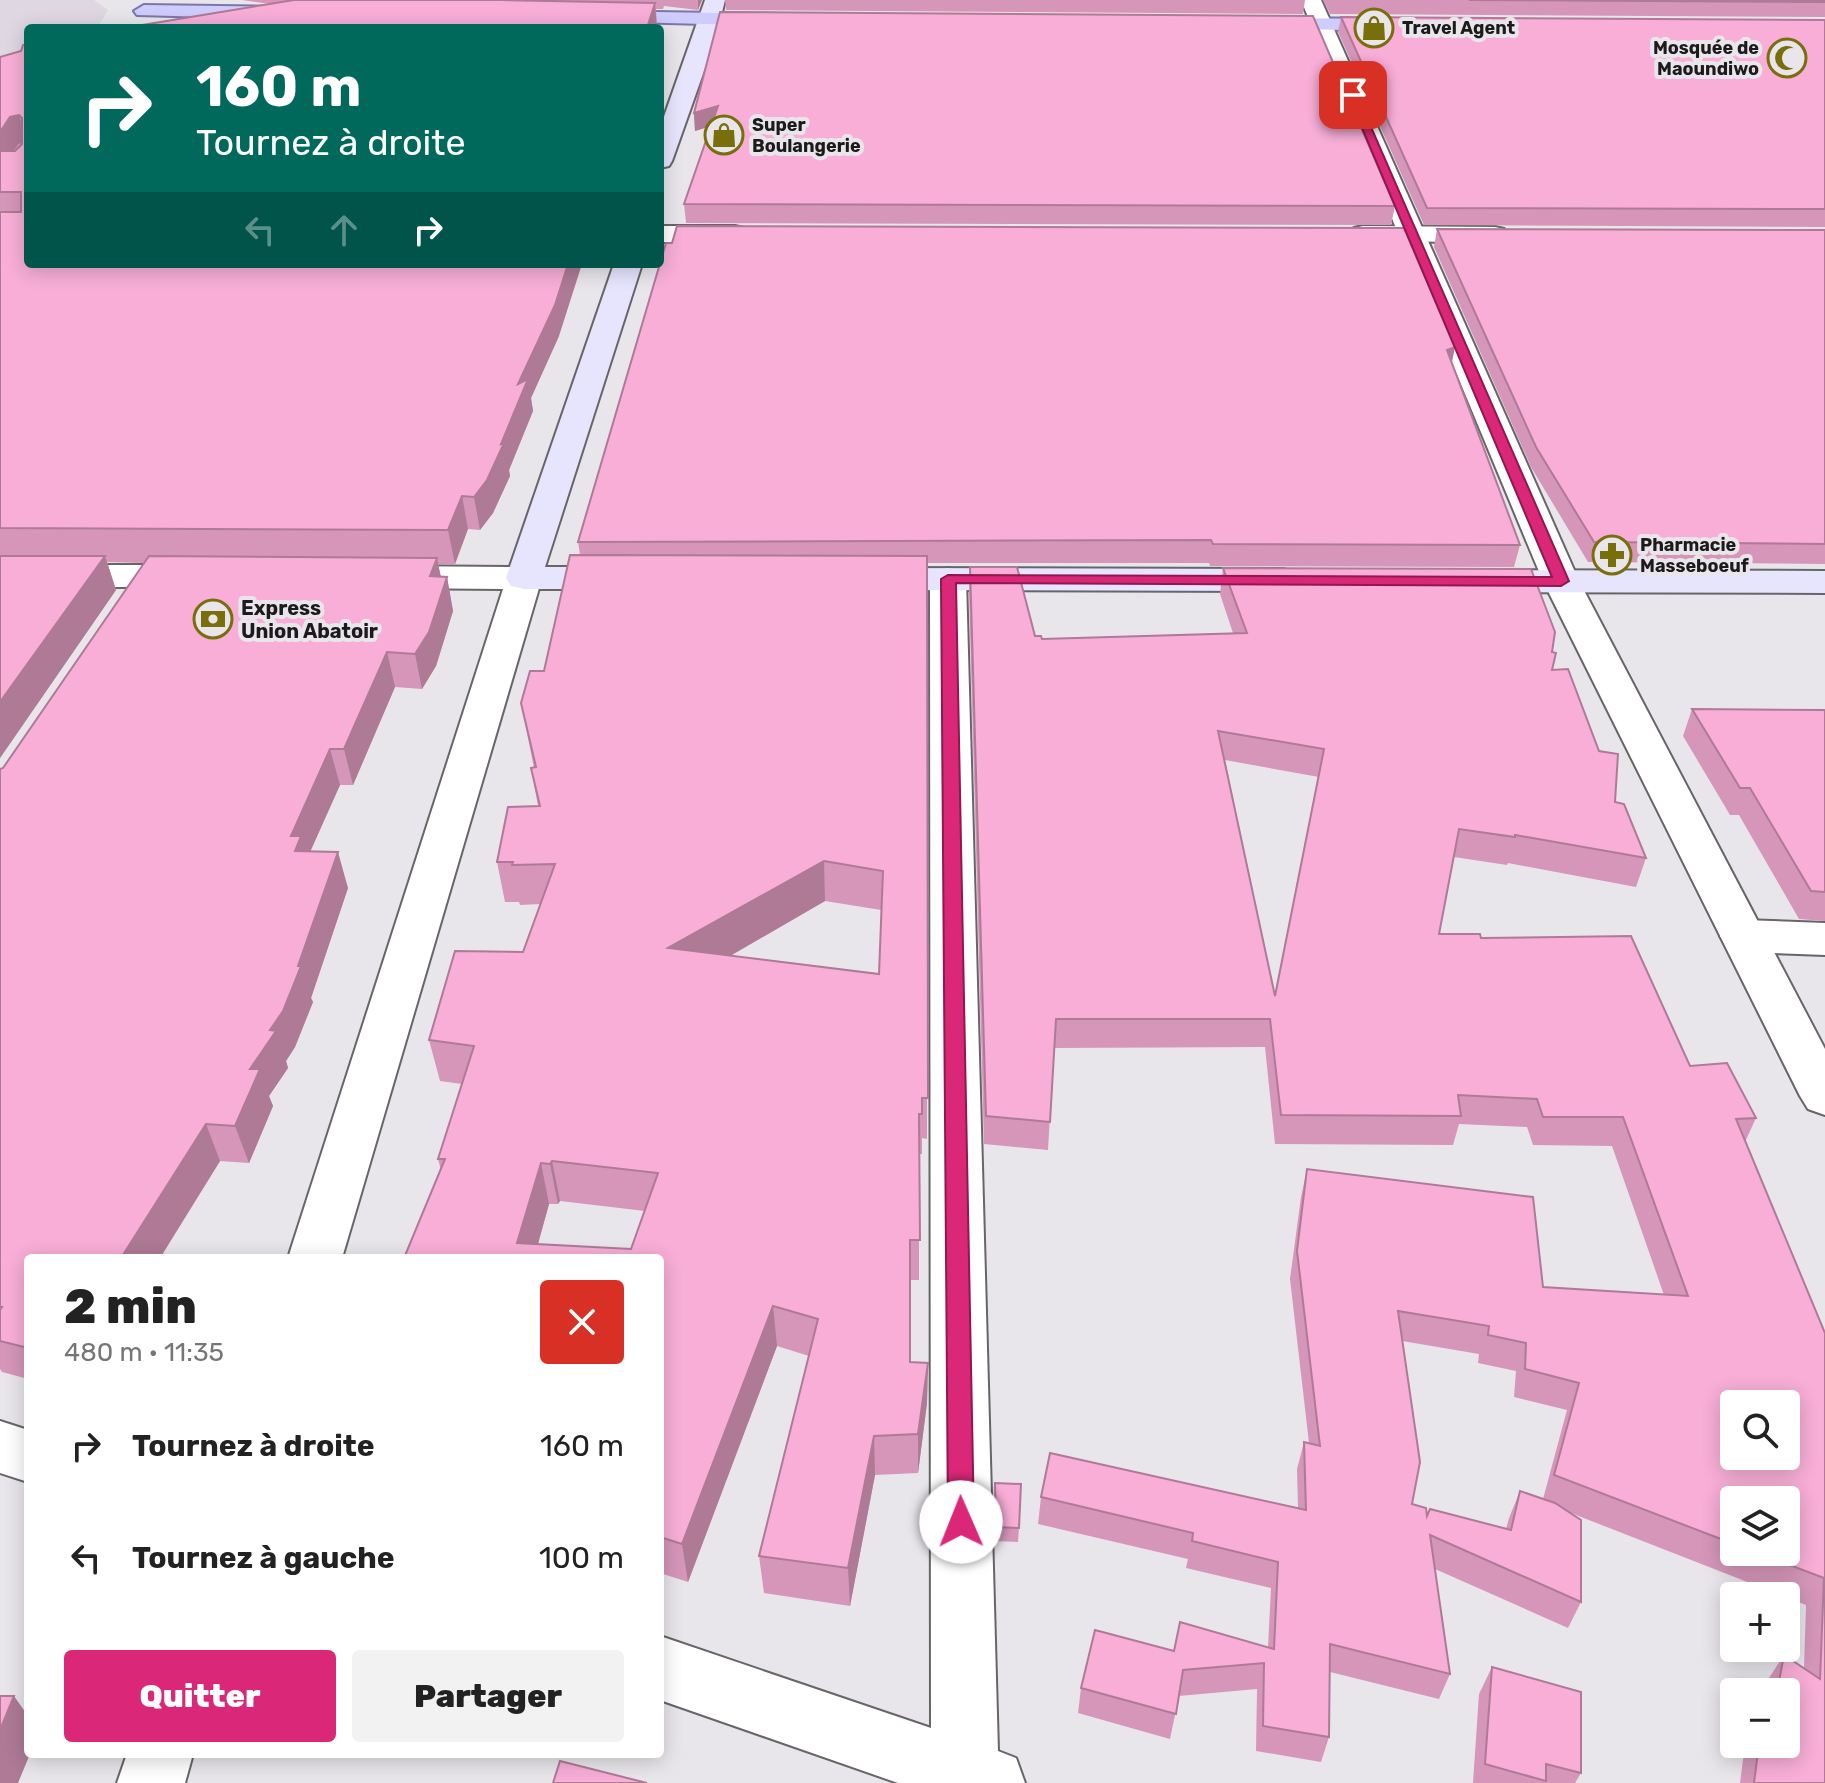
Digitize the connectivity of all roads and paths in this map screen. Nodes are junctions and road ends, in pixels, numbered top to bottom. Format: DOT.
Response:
graph roads {
  1 [pos="139,5"];
  2 [pos="301,13"];
  3 [pos="567,17"];
  4 [pos="709,19"];
  5 [pos="1321,21"];
  6 [pos="126,24"];
  7 [pos="800,29"];
  8 [pos="1231,32"];
  9 [pos="1413,32"];
  10 [pos="664,36"];
  11 [pos="664,148"];
  12 [pos="664,234"];
  13 [pos="756,234"];
  14 [pos="1330,234"];
  15 [pos="1410,234"];
  16 [pos="1522,235"];
  17 [pos="627,268"];
  18 [pos="0,576"];
  19 [pos="148,576"];
  20 [pos="227,576"];
  21 [pos="352,577"];
  22 [pos="524,578"];
  23 [pos="650,578"];
  24 [pos="838,579"];
  25 [pos="948,579"];
  26 [pos="1310,580"];
  27 [pos="1436,581"];
  28 [pos="1561,581"];
  29 [pos="1825,582"];
  30 [pos="122,614"];
  31 [pos="1743,936"];
  32 [pos="1825,939"];
  33 [pos="1825,1096"];
  34 [pos="316,1254"];
  35 [pos="0,1447"];
  36 [pos="24,1455"];
  37 [pos="664,1669"];
  38 [pos="159,1758"];
  39 [pos="974,1780"];
  40 [pos="151,1783"];
  1 -- 2 [label="main road"];
  1 -- 6 [label="main road"];
  3 -- 4 [label="main road"];
  4 -- 7 [label="main road"];
  4 -- 10 [label="main road"];
  4 -- 11 [label="main road"];
  5 -- 8 [label="main road"];
  5 -- 9 [label="main road"];
  5 -- 15 [label="street"];
  12 -- 13 [label="street"];
  14 -- 15 [label="street"];
  15 -- 16 [label="street"];
  15 -- 28 [label="street"];
  17 -- 22 [label="main road"];
  18 -- 19 [label="street"];
  19 -- 20 [label="street"];
  19 -- 30 [label="street"];
  21 -- 22 [label="street"];
  22 -- 23 [label="main road"];
  22 -- 34 [label="street"];
  24 -- 25 [label="main road"];
  25 -- 26 [label="main road"];
  25 -- 39 [label="street"];
  27 -- 28 [label="main road"];
  28 -- 29 [label="main road"];
  28 -- 31 [label="street"];
  31 -- 32 [label="street"];
  31 -- 33 [label="street"];
  35 -- 36 [label="street"];
  37 -- 39 [label="street"];
  38 -- 40 [label="street"];
}
